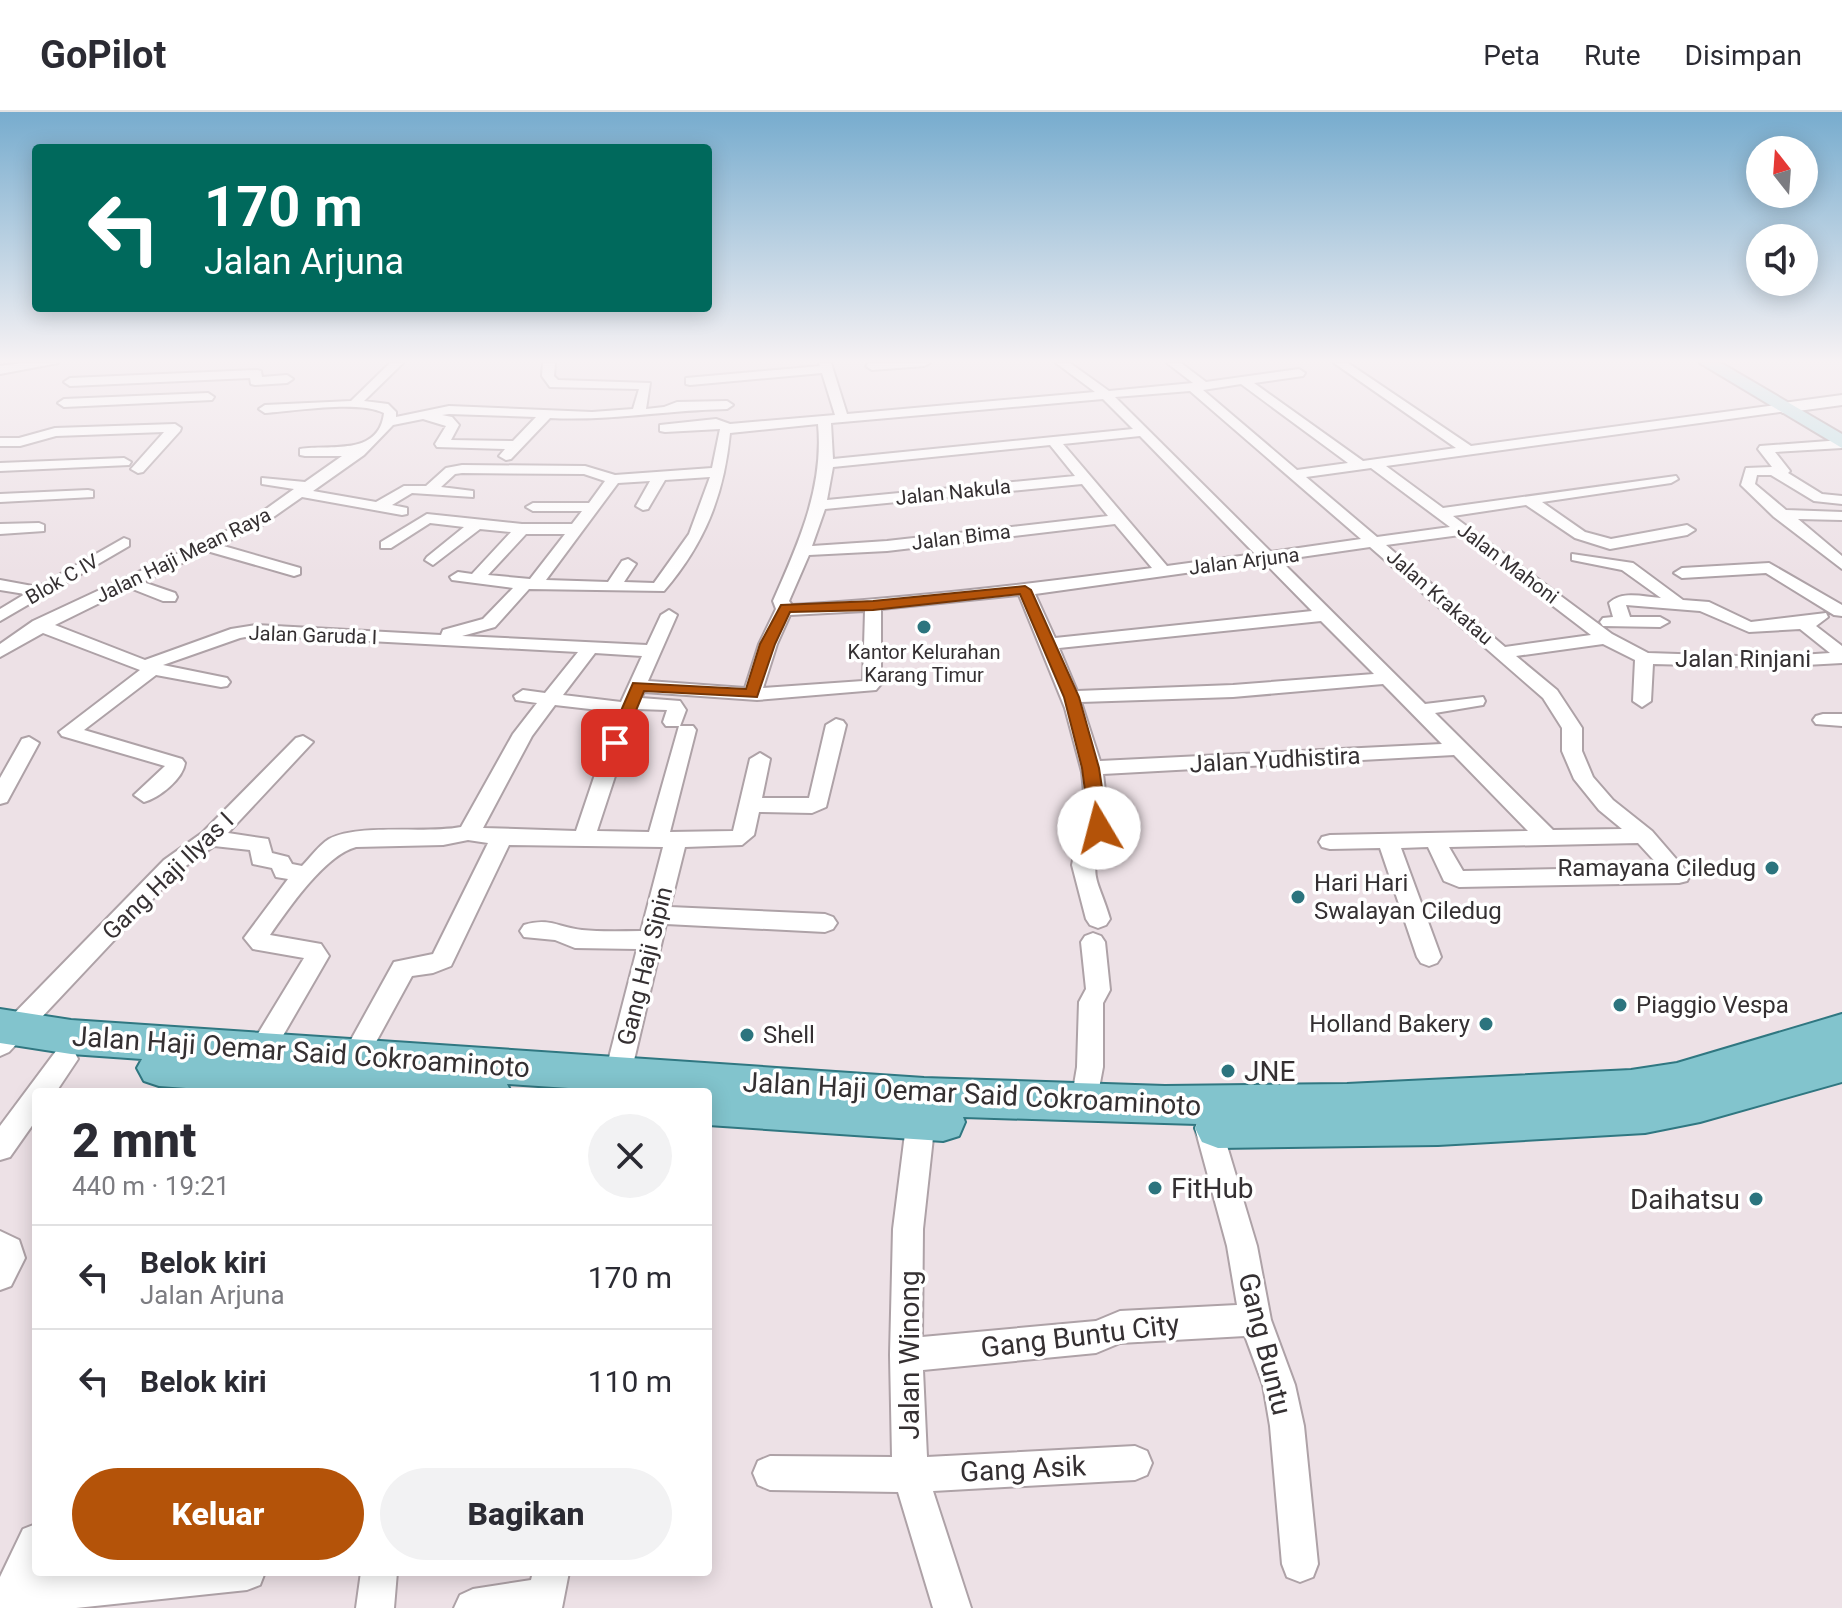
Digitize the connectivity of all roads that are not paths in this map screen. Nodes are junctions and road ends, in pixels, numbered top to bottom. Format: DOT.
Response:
graph roads {
  1 [pos="52,433"];
  2 [pos="171,433"];
  3 [pos="378,433"];
  4 [pos="448,433"];
  5 [pos="528,433"];
  6 [pos="724,433"];
  7 [pos="825,433"];
  8 [pos="1135,433"];
  9 [pos="1144,433"];
  10 [pos="1247,433"];
  11 [pos="1334,433"];
  12 [pos="1442,433"];
  13 [pos="1606,433"];
  14 [pos="1053,441"];
  15 [pos="0,442"];
  16 [pos="20,442"];
  17 [pos="1842,443"];
  18 [pos="516,445"];
  19 [pos="1469,451"];
  20 [pos="305,452"];
  21 [pos="359,452"];
  22 [pos="0,460"];
  23 [pos="124,462"];
  24 [pos="826,464"];
  25 [pos="1378,464"];
  26 [pos="0,467"];
  27 [pos="138,469"];
  28 [pos="492,470"];
  29 [pos="720,472"];
  30 [pos="1776,472"];
  31 [pos="1296,474"];
  32 [pos="660,476"];
  33 [pos="614,479"];
  34 [pos="1085,479"];
  35 [pos="1671,479"];
  36 [pos="267,481"];
  37 [pos="308,489"];
  38 [pos="334,489"];
  39 [pos="430,490"];
  40 [pos="88,494"];
  41 [pos="468,494"];
  42 [pos="0,498"];
  43 [pos="1527,499"];
  44 [pos="1842,500"];
  45 [pos="820,505"];
  46 [pos="380,506"];
  47 [pos="643,506"];
  48 [pos="533,507"];
  49 [pos="593,507"];
  50 [pos="402,511"];
  51 [pos="1440,513"];
  52 [pos="1779,514"];
  53 [pos="1842,516"];
  54 [pos="1119,519"];
  55 [pos="476,524"];
  56 [pos="39,528"];
  57 [pos="0,529"];
  58 [pos="522,529"];
  59 [pos="577,529"];
  60 [pos="1463,530"];
  61 [pos="1687,530"];
  62 [pos="124,543"];
  63 [pos="1377,544"];
  64 [pos="386,545"];
  65 [pos="205,546"];
  66 [pos="804,551"];
  67 [pos="1268,557"];
  68 [pos="1578,557"];
  69 [pos="433,560"];
  70 [pos="628,564"];
  71 [pos="1842,564"];
  72 [pos="294,571"];
  73 [pos="1163,571"];
  74 [pos="1682,573"];
  75 [pos="127,581"];
  76 [pos="530,584"];
  77 [pos="0,585"];
  78 [pos="613,587"];
  79 [pos="1025,590"];
  80 [pos="41,592"];
  81 [pos="169,597"];
  82 [pos="1680,604"];
  83 [pos="873,605"];
  84 [pos="785,608"];
  85 [pos="1841,611"];
  86 [pos="669,615"];
  87 [pos="1326,615"];
  88 [pos="0,616"];
  89 [pos="1623,621"];
  90 [pos="1588,622"];
  91 [pos="1660,622"];
  92 [pos="1807,623"];
  93 [pos="39,625"];
  94 [pos="1606,638"];
  95 [pos="437,640"];
  96 [pos="1048,644"];
  97 [pos="591,647"];
  98 [pos="653,651"];
  99 [pos="0,652"];
  100 [pos="1504,652"];
  101 [pos="1842,656"];
  102 [pos="1644,658"];
  103 [pos="150,667"];
  104 [pos="1388,678"];
  105 [pos="221,682"];
  106 [pos="752,694"];
  107 [pos="523,696"];
  108 [pos="1072,697"];
  109 [pos="632,699"];
  110 [pos="551,701"];
  111 [pos="1476,701"];
  112 [pos="1642,701"];
  113 [pos="1420,710"];
  114 [pos="836,725"];
  115 [pos="303,742"];
  116 [pos="29,743"];
  117 [pos="1459,749"];
  118 [pos="760,759"];
  119 [pos="1090,768"];
  120 [pos="144,795"];
  121 [pos="0,797"];
  122 [pos="750,805"];
  123 [pos="472,832"];
  124 [pos="1644,836"];
  125 [pos="585,837"];
  126 [pos="210,838"];
  127 [pos="502,838"];
  128 [pos="667,838"];
  129 [pos="1548,838"];
  130 [pos="1435,840"];
  131 [pos="1388,841"];
  132 [pos="1330,842"];
  133 [pos="305,874"];
  134 [pos="658,915"];
  135 [pos="825,923"];
  136 [pos="532,931"];
  137 [pos="652,940"];
  138 [pos="1429,957"];
  139 [pos="1842,1031"];
  140 [pos="3,1038"];
  141 [pos="355,1056"];
  142 [pos="1842,1064"];
  143 [pos="256,1073"];
  144 [pos="53,1076"];
  145 [pos="481,1082"];
  146 [pos="614,1082"];
  147 [pos="663,1085"];
  148 [pos="695,1088"];
  149 [pos="712,1090"];
  150 [pos="1085,1102"];
  151 [pos="32,1104"];
  152 [pos="712,1106"];
  153 [pos="922,1109"];
  154 [pos="1209,1128"];
  155 [pos="0,1148"];
  156 [pos="0,1245"];
  157 [pos="0,1275"];
  158 [pos="1255,1320"];
  159 [pos="906,1355"];
  160 [pos="1135,1463"];
  161 [pos="770,1473"];
  162 [pos="910,1475"];
  163 [pos="32,1551"];
  164 [pos="1300,1564"];
  165 [pos="215,1576"];
  166 [pos="379,1576"];
  167 [pos="547,1592"];
  168 [pos="8,1602"];
  169 [pos="375,1608"];
  170 [pos="473,1608"];
  171 [pos="952,1608"];
  1 -- 16 [label="street"];
  2 -- 27 [label="street"];
  3 -- 21 [label="street, Jalan Haji Mean Raya"];
  4 -- 18 [label="street"];
  5 -- 18 [label="street"];
  6 -- 29 [label="street"];
  7 -- 24 [label="street"];
  8 -- 14 [label="street"];
  9 -- 67 [label="street"];
  10 -- 31 [label="street, Jalan Krakatau"];
  11 -- 25 [label="street, Jalan Mahoni"];
  12 -- 19 [label="street"];
  13 -- 19 [label="street"];
  14 -- 24 [label="street"];
  14 -- 34 [label="street"];
  15 -- 16 [label="street"];
  16 -- 22 [label="street"];
  17 -- 30 [label="street"];
  18 -- 28 [label="street"];
  19 -- 25 [label="street"];
  20 -- 21 [label="street"];
  21 -- 37 [label="street, Jalan Haji Mean Raya"];
  23 -- 26 [label="street"];
  24 -- 45 [label="street"];
  25 -- 31 [label="street"];
  25 -- 51 [label="street, Jalan Mahoni"];
  28 -- 33 [label="street"];
  28 -- 39 [label="street"];
  29 -- 32 [label="street"];
  29 -- 78 [label="street"];
  30 -- 44 [label="street"];
  30 -- 52 [label="street"];
  31 -- 63 [label="street, Jalan Krakatau"];
  32 -- 33 [label="street"];
  32 -- 47 [label="street"];
  33 -- 49 [label="street"];
  34 -- 45 [label="street, Jalan Nakula"];
  34 -- 54 [label="street"];
  35 -- 43 [label="street"];
  36 -- 37 [label="street"];
  37 -- 38 [label="street"];
  37 -- 46 [label="street"];
  37 -- 65 [label="street, Jalan Haji Mean Raya"];
  39 -- 41 [label="street"];
  39 -- 46 [label="street"];
  40 -- 42 [label="street"];
  43 -- 51 [label="street"];
  43 -- 61 [label="street"];
  45 -- 66 [label="street"];
  46 -- 50 [label="street"];
  48 -- 49 [label="street"];
  49 -- 59 [label="street"];
  51 -- 60 [label="street, Jalan Mahoni"];
  52 -- 53 [label="street"];
  52 -- 71 [label="street"];
  54 -- 66 [label="street, Jalan Bima"];
  54 -- 73 [label="street"];
  55 -- 58 [label="street"];
  55 -- 64 [label="street"];
  55 -- 69 [label="street"];
  56 -- 57 [label="street"];
  58 -- 59 [label="street"];
  58 -- 76 [label="street"];
  59 -- 76 [label="street"];
  60 -- 63 [label="street, Jalan Arjuna"];
  60 -- 90 [label="street, Jalan Mahoni"];
  62 -- 80 [label="street, Blok C IV"];
  63 -- 67 [label="street, Jalan Arjuna"];
  63 -- 100 [label="street, Jalan Krakatau"];
  65 -- 72 [label="street"];
  65 -- 75 [label="street, Jalan Haji Mean Raya"];
  66 -- 84 [label="street"];
  67 -- 73 [label="street, Jalan Arjuna"];
  67 -- 87 [label="street"];
  68 -- 82 [label="street"];
  70 -- 78 [label="street"];
  73 -- 79 [label="street, Jalan Arjuna"];
  74 -- 85 [label="street"];
  75 -- 81 [label="street"];
  75 -- 93 [label="street, Jalan Haji Mean Raya"];
  76 -- 78 [label="street"];
  76 -- 95 [label="street"];
  77 -- 80 [label="street"];
  79 -- 83 [label="street, Jalan Arjuna"];
  79 -- 96 [label="street"];
  80 -- 88 [label="street, Blok C IV"];
  82 -- 89 [label="street"];
  82 -- 92 [label="street"];
  83 -- 84 [label="street, Jalan Arjuna"];
  83 -- 106 [label="street"];
  84 -- 106 [label="street"];
  85 -- 92 [label="street"];
  86 -- 98 [label="street"];
  87 -- 96 [label="street"];
  87 -- 104 [label="street"];
  89 -- 90 [label="street"];
  89 -- 91 [label="street"];
  90 -- 94 [label="street, Jalan Mahoni"];
  92 -- 101 [label="street"];
  93 -- 99 [label="street, Jalan Haji Mean Raya"];
  93 -- 103 [label="street"];
  94 -- 100 [label="street"];
  94 -- 102 [label="street, Jalan Mahoni"];
  95 -- 97 [label="street, Jalan Garuda I"];
  95 -- 103 [label="street, Jalan Garuda I"];
  96 -- 108 [label="street"];
  97 -- 98 [label="street, Jalan Garuda I"];
  97 -- 110 [label="street"];
  98 -- 109 [label="street"];
  100 -- 124 [label="street, Jalan Krakatau"];
  101 -- 102 [label="street, Jalan Rinjani"];
  102 -- 112 [label="street"];
  103 -- 105 [label="street"];
  103 -- 120 [label="street, Jalan Garuda I"];
  104 -- 108 [label="street"];
  104 -- 113 [label="street"];
  106 -- 109 [label="street"];
  107 -- 110 [label="street"];
  108 -- 119 [label="street"];
  109 -- 110 [label="street"];
  109 -- 125 [label="street"];
  109 -- 128 [label="street, Gang Haji Sipin"];
  110 -- 123 [label="street"];
  111 -- 113 [label="street"];
  113 -- 117 [label="street"];
  114 -- 122 [label="street"];
  115 -- 126 [label="street, Gang Haji Ilyas I"];
  116 -- 121 [label="street"];
  117 -- 119 [label="street, Jalan Yudhistira"];
  117 -- 129 [label="street"];
  118 -- 122 [label="street"];
  119 -- 150 [label="street"];
  122 -- 128 [label="street"];
  123 -- 127 [label="street"];
  123 -- 133 [label="street"];
  124 -- 129 [label="street"];
  124 -- 130 [label="street, Jalan Krakatau"];
  125 -- 127 [label="street"];
  125 -- 128 [label="street"];
  126 -- 133 [label="street"];
  126 -- 140 [label="street, Gang Haji Ilyas I"];
  127 -- 141 [label="street"];
  128 -- 134 [label="street, Gang Haji Sipin"];
  129 -- 130 [label="street"];
  130 -- 131 [label="street"];
  131 -- 132 [label="street"];
  131 -- 138 [label="street"];
  133 -- 143 [label="street"];
  134 -- 135 [label="street"];
  134 -- 137 [label="street, Gang Haji Sipin"];
  136 -- 137 [label="street"];
  137 -- 146 [label="street, Gang Haji Sipin"];
  139 -- 150 [label="main road, Jalan Haji Oemar Said Cokroaminoto"];
  140 -- 143 [label="main road, Jalan Haji Oemar Said Cokroaminoto"];
  140 -- 144 [label="main road, Jalan Haji Oemar Said Cokroaminoto"];
  141 -- 143 [label="main road, Jalan Haji Oemar Said Cokroaminoto"];
  141 -- 145 [label="main road, Jalan Haji Oemar Said Cokroaminoto"];
  142 -- 154 [label="main road, Jalan Haji Oemar Said Cokroaminoto"];
  143 -- 144 [label="main road, Jalan Haji Oemar Said Cokroaminoto"];
  143 -- 145 [label="main road, Jalan Haji Oemar Said Cokroaminoto"];
  145 -- 146 [label="main road, Jalan Haji Oemar Said Cokroaminoto"];
  146 -- 147 [label="main road, Jalan Haji Oemar Said Cokroaminoto"];
  147 -- 148 [label="main road, Jalan Haji Oemar Said Cokroaminoto"];
  149 -- 153 [label="main road, Jalan Haji Oemar Said Cokroaminoto"];
  150 -- 153 [label="main road, Jalan Haji Oemar Said Cokroaminoto"];
  151 -- 155 [label="street"];
  152 -- 153 [label="main road, Jalan Haji Oemar Said Cokroaminoto"];
  153 -- 154 [label="main road, Jalan Haji Oemar Said Cokroaminoto"];
  153 -- 159 [label="street, Jalan Winong"];
  154 -- 158 [label="street, Gang Buntu"];
  156 -- 157 [label="street"];
  158 -- 159 [label="street, Gang Buntu City"];
  158 -- 164 [label="street, Gang Buntu"];
  159 -- 162 [label="street, Jalan Winong"];
  160 -- 162 [label="street, Gang Asik"];
  161 -- 162 [label="street, Gang Asik"];
  162 -- 171 [label="street, Jalan Winong"];
  163 -- 168 [label="street"];
  165 -- 168 [label="street"];
  166 -- 169 [label="street"];
  167 -- 170 [label="street"];
}
